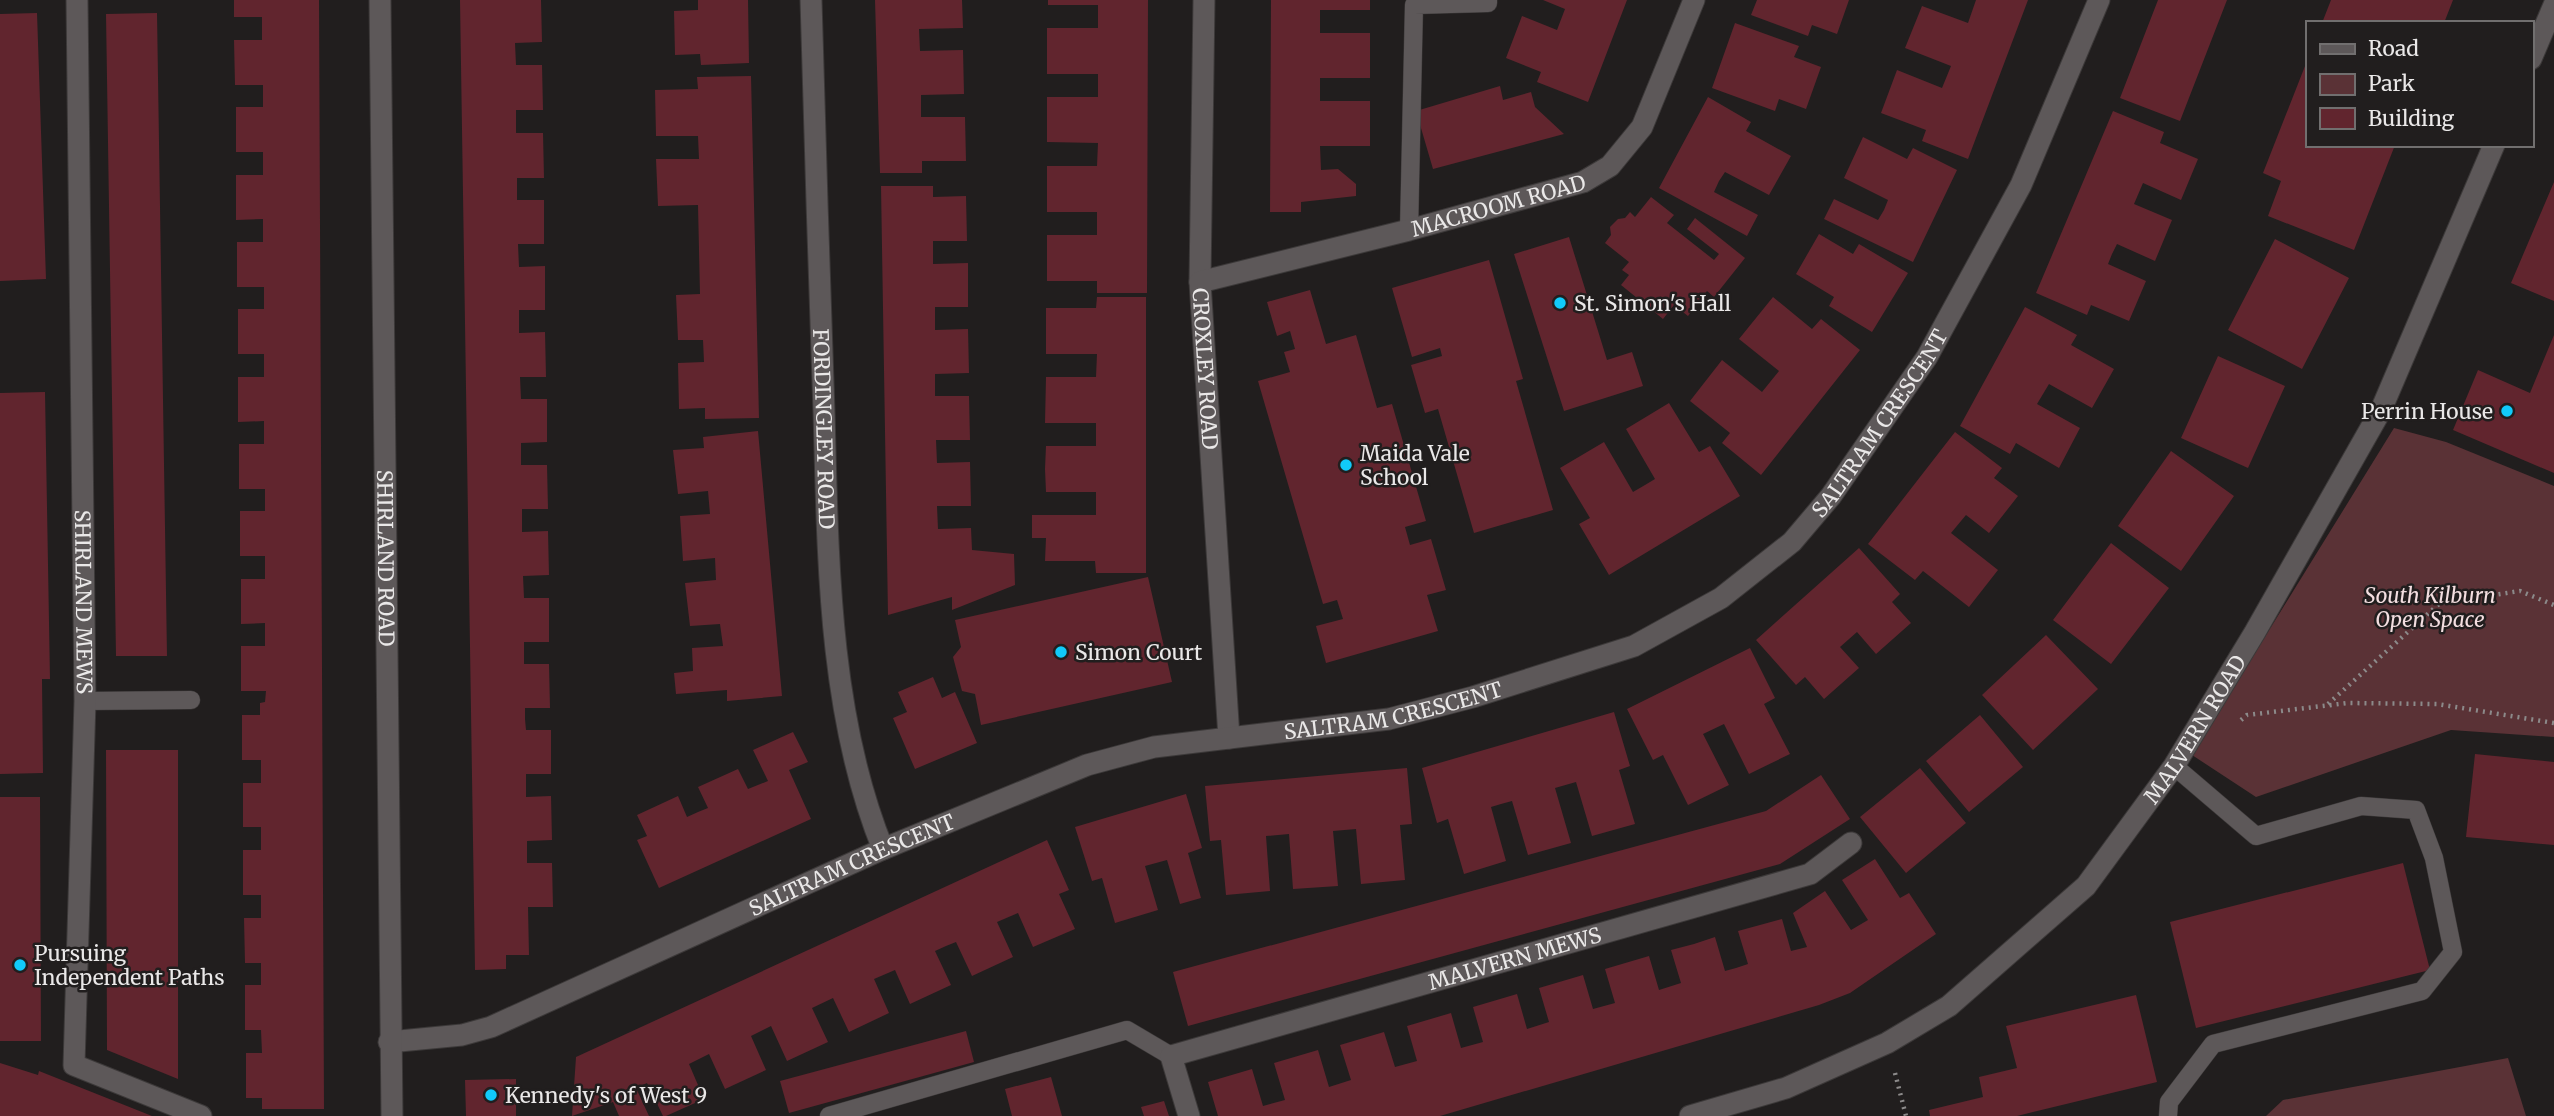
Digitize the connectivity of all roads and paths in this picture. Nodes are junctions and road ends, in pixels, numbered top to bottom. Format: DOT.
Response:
graph roads {
  1 [pos="77,0"];
  2 [pos="380,0"];
  3 [pos="811,0"];
  4 [pos="1204,0"];
  5 [pos="1489,0"];
  6 [pos="1694,0"];
  7 [pos="2099,0"];
  8 [pos="2554,5"];
  9 [pos="2533,54"];
  10 [pos="2493,147"];
  11 [pos="1409,230"];
  12 [pos="1200,282"];
  13 [pos="2554,605"];
  14 [pos="191,700"];
  15 [pos="85,701"];
  16 [pos="2327,705"];
  17 [pos="2247,715"];
  18 [pos="2554,723"];
  19 [pos="1229,738"];
  20 [pos="2174,766"];
  21 [pos="1851,843"];
  22 [pos="883,849"];
  23 [pos="389,1042"];
  24 [pos="1887,1043"];
  25 [pos="1171,1056"];
  26 [pos="201,1116"];
  27 [pos="391,1116"];
  28 [pos="829,1116"];
  29 [pos="1189,1116"];
  30 [pos="1690,1116"];
  31 [pos="1906,1116"];
  32 [pos="2168,1116"];
  1 -- 15 [label="street, SHIRLAND MEWS"];
  2 -- 23 [label="street, SHIRLAND ROAD"];
  3 -- 22 [label="street, FORDINGLEY ROAD"];
  4 -- 12 [label="street, CROXLEY ROAD"];
  5 -- 11 [label="lane"];
  6 -- 11 [label="street, MACROOM ROAD"];
  7 -- 19 [label="street, SALTRAM CRESCENT"];
  8 -- 9 [label="street"];
  10 -- 20 [label="street, MALVERN ROAD"];
  11 -- 12 [label="street, MACROOM ROAD"];
  12 -- 19 [label="street, CROXLEY ROAD"];
  13 -- 16 [label="path"];
  14 -- 15 [label="lane"];
  15 -- 26 [label="street, SHIRLAND MEWS"];
  16 -- 17 [label="path"];
  16 -- 18 [label="path"];
  19 -- 22 [label="street, SALTRAM CRESCENT"];
  20 -- 24 [label="street, MALVERN ROAD"];
  20 -- 32 [label="lane"];
  21 -- 25 [label="street, MALVERN MEWS"];
  22 -- 23 [label="street, SALTRAM CRESCENT"];
  23 -- 27 [label="street, SHIRLAND ROAD"];
  24 -- 30 [label="street, MALVERN ROAD"];
  24 -- 31 [label="path"];
  25 -- 28 [label="lane"];
  25 -- 29 [label="street"];
}
